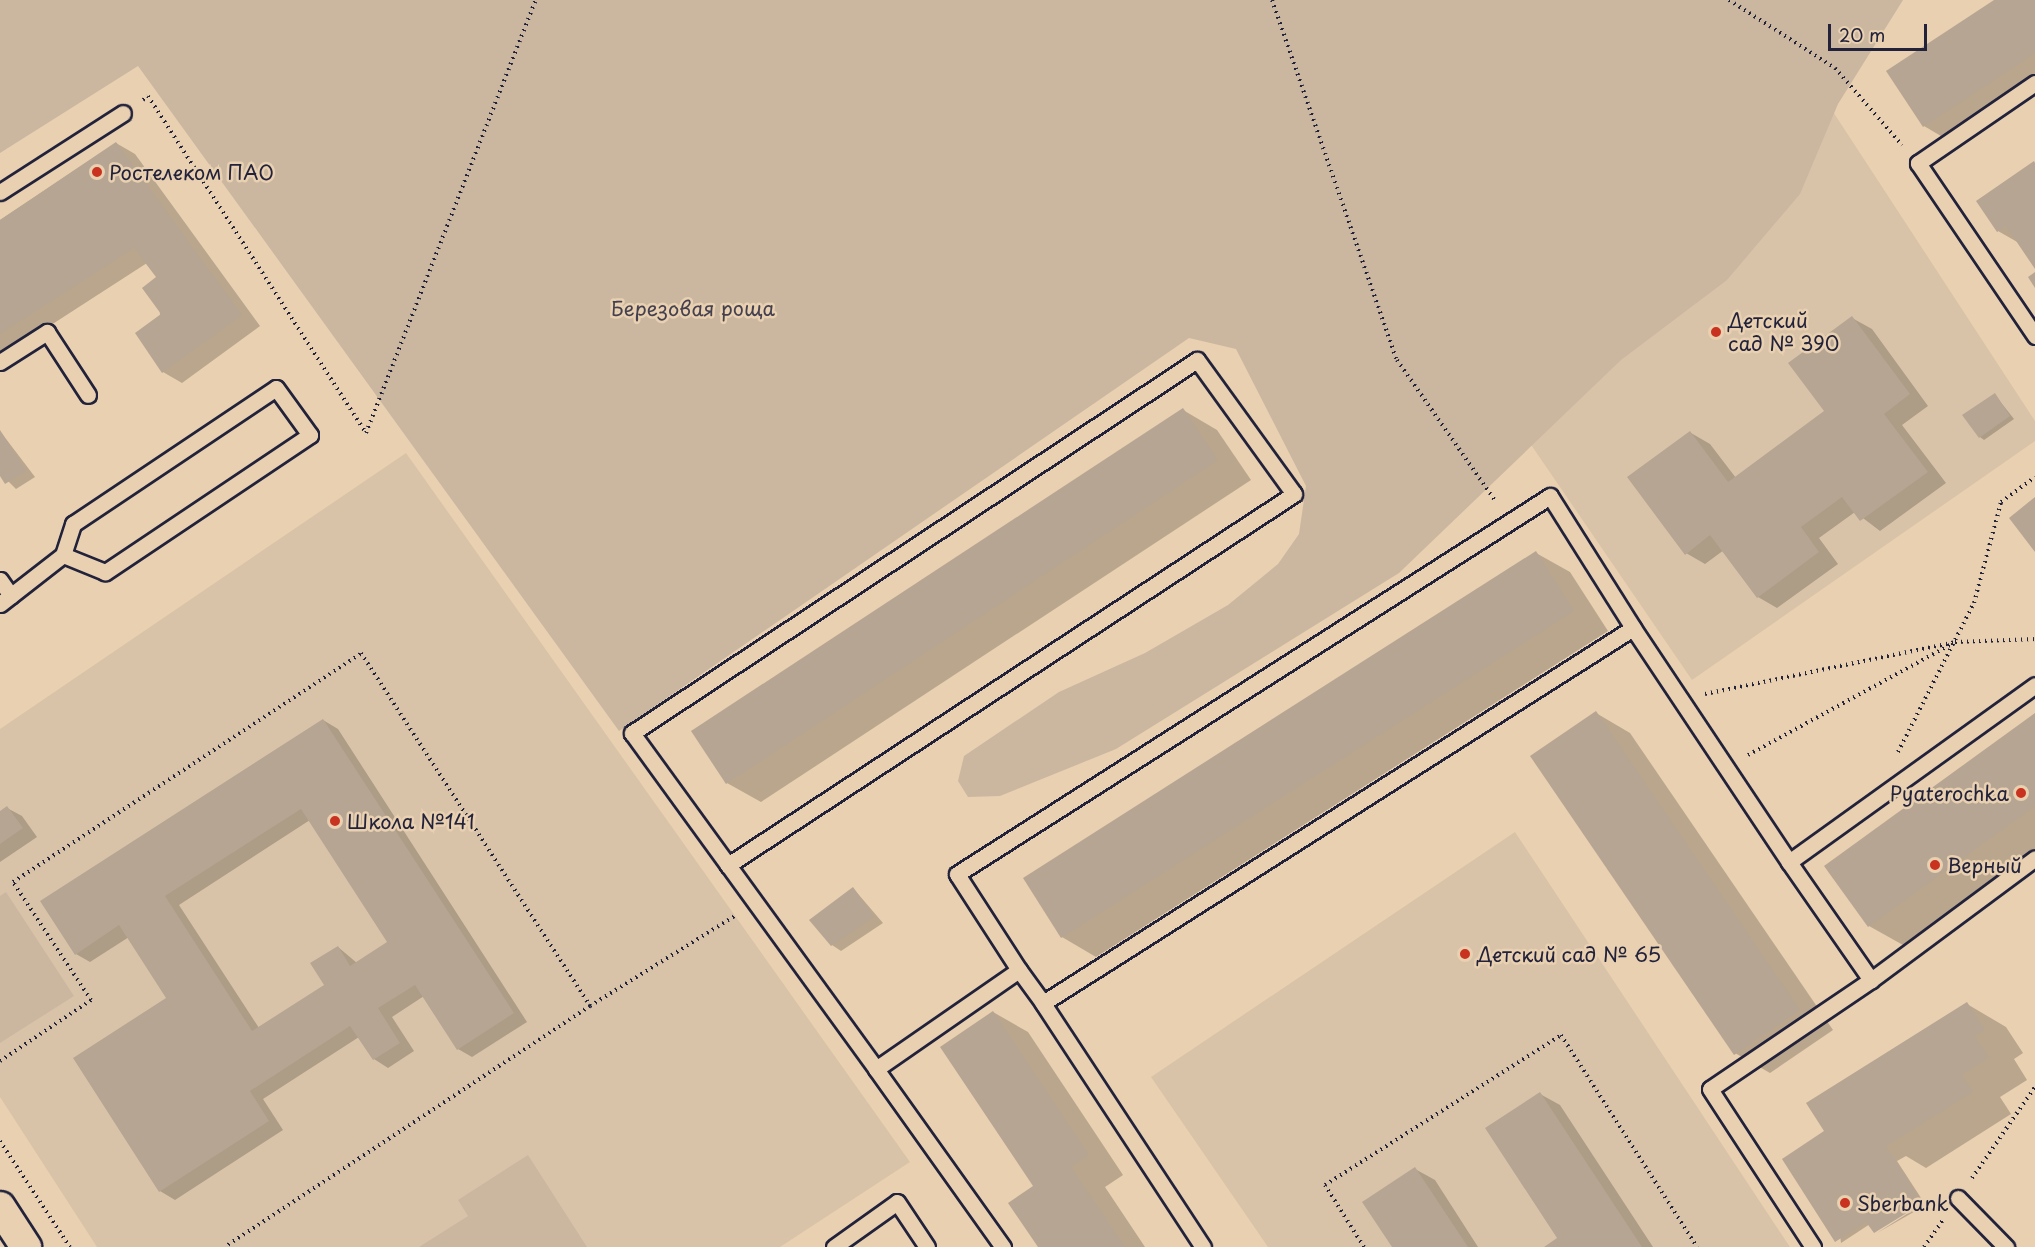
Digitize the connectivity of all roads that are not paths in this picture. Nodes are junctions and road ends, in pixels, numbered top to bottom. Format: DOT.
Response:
graph roads {
  1 [pos="2035,83"];
  2 [pos="123,113"];
  3 [pos="0,192"];
  4 [pos="2035,336"];
  5 [pos="0,362"];
  6 [pos="88,395"];
  7 [pos="63,555"];
  8 [pos="0,580"];
  9 [pos="5,600"];
  10 [pos="1633,628"];
  11 [pos="2035,685"];
  12 [pos="2035,858"];
  13 [pos="1789,862"];
  14 [pos="728,865"];
  15 [pos="1018,970"];
  16 [pos="1871,980"];
  17 [pos="1043,1003"];
  18 [pos="876,1069"];
  19 [pos="1958,1198"];
  20 [pos="0,1208"];
  21 [pos="1811,1246"];
  22 [pos="26,1247"];
  23 [pos="834,1247"];
  24 [pos="927,1247"];
  25 [pos="1003,1247"];
  26 [pos="1203,1247"];
  27 [pos="2006,1247"];
  1 -- 4 [label="lane"];
  2 -- 3 [label="lane"];
  5 -- 6 [label="lane"];
  7 -- 7 [label="lane"];
  7 -- 9 [label="lane"];
  8 -- 9 [label="lane"];
  10 -- 13 [label="lane"];
  10 -- 15 [label="lane"];
  10 -- 17 [label="lane"];
  11 -- 13 [label="lane"];
  12 -- 16 [label="lane"];
  13 -- 16 [label="lane"];
  14 -- 14 [label="lane"];
  14 -- 18 [label="lane"];
  15 -- 17 [label="lane"];
  15 -- 18 [label="lane"];
  16 -- 21 [label="lane"];
  17 -- 26 [label="lane"];
  18 -- 25 [label="lane"];
  19 -- 27 [label="lane"];
  20 -- 22 [label="street"];
  23 -- 24 [label="lane"];
}
